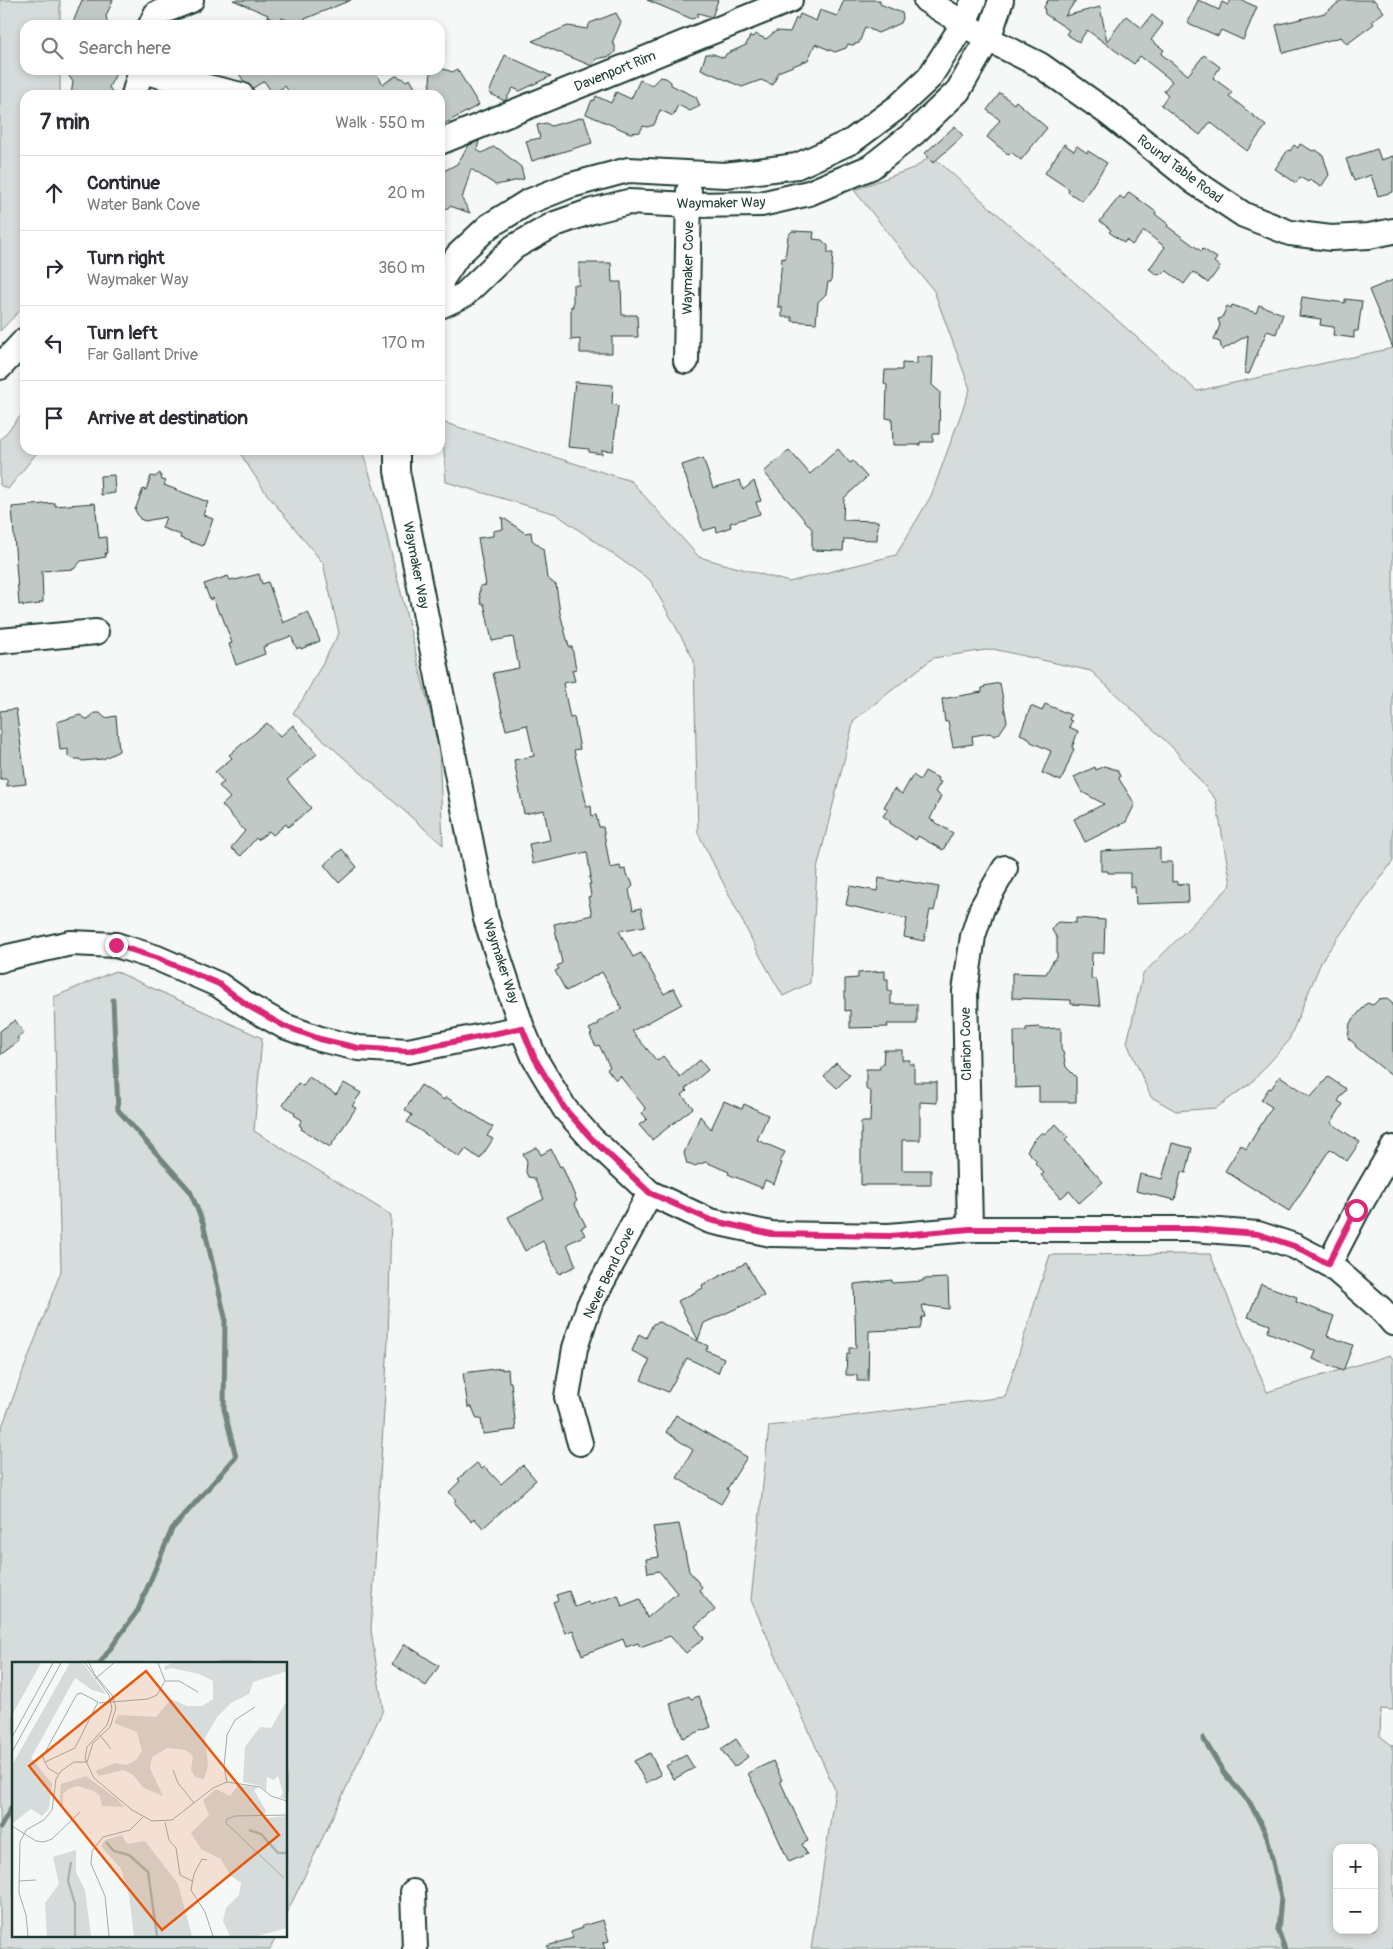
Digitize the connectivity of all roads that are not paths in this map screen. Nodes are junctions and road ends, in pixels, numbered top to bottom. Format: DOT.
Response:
graph roads {
  1 [pos="191,0"];
  2 [pos="790,0"];
  3 [pos="926,0"];
  4 [pos="974,0"];
  5 [pos="1001,0"];
  6 [pos="153,20"];
  7 [pos="964,23"];
  8 [pos="988,39"];
  9 [pos="140,75"];
  10 [pos="161,75"];
  11 [pos="135,90"];
  12 [pos="221,90"];
  13 [pos="445,140"];
  14 [pos="689,174"];
  15 [pos="690,205"];
  16 [pos="1393,230"];
  17 [pos="445,274"];
  18 [pos="445,304"];
  19 [pos="20,346"];
  20 [pos="686,361"];
  21 [pos="0,368"];
  22 [pos="398,455"];
  23 [pos="96,632"];
  24 [pos="0,641"];
  25 [pos="1005,868"];
  26 [pos="0,960"];
  27 [pos="522,1028"];
  28 [pos="1393,1148"];
  29 [pos="650,1193"];
  30 [pos="970,1229"];
  31 [pos="1328,1264"];
  32 [pos="1393,1322"];
  33 [pos="580,1443"];
  34 [pos="413,1892"];
  35 [pos="415,1949"];
  1 -- 6 [label="street"];
  2 -- 13 [label="street, Davenport Rim"];
  3 -- 7 [label="street"];
  4 -- 7 [label="street, Waymaker Way"];
  5 -- 8 [label="street, Waymaker Way"];
  7 -- 8 [label="street"];
  7 -- 14 [label="street, Waymaker Way"];
  8 -- 15 [label="street, Waymaker Way"];
  8 -- 16 [label="street, Round Table Road"];
  9 -- 11 [label="street"];
  10 -- 12 [label="street"];
  14 -- 15 [label="street, Waymaker Cove"];
  14 -- 17 [label="street, Waymaker Way"];
  15 -- 18 [label="street, Waymaker Way"];
  15 -- 20 [label="street, Waymaker Cove"];
  19 -- 21 [label="street"];
  22 -- 27 [label="street, Waymaker Way"];
  23 -- 24 [label="street"];
  25 -- 30 [label="street, Clarion Cove"];
  26 -- 27 [label="street"];
  27 -- 29 [label="street, Waymaker Way"];
  28 -- 31 [label="street"];
  29 -- 30 [label="street, Waymaker Way"];
  29 -- 33 [label="street, Never Bend Cove"];
  30 -- 31 [label="street, Waymaker Way"];
  31 -- 32 [label="street, Waymaker Way"];
  34 -- 35 [label="street"];
}
